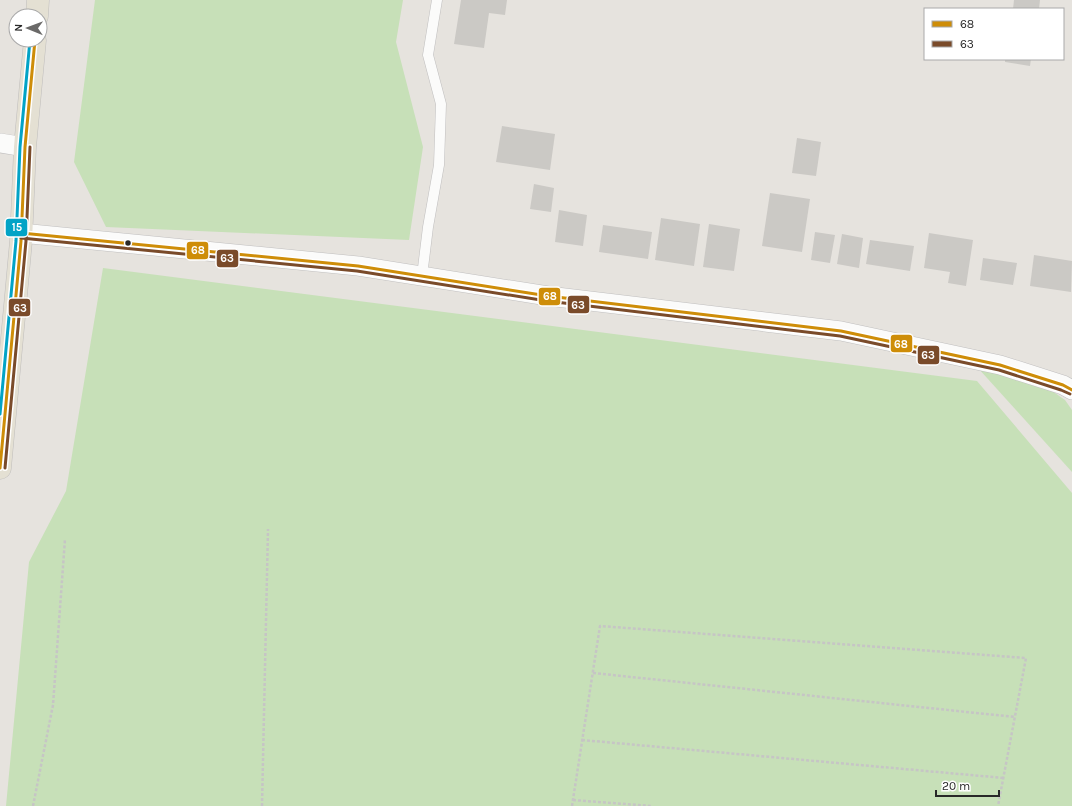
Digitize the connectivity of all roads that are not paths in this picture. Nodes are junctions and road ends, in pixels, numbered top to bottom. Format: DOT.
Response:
graph roads {
  1 [pos="437,0"];
  2 [pos="34,48"];
  3 [pos="0,143"];
  4 [pos="25,147"];
  5 [pos="21,233"];
  6 [pos="422,276"];
  7 [pos="1072,390"];
  8 [pos="0,468"];
  1 -- 6 [label="lane"];
  2 -- 4 [label="main road"];
  3 -- 4 [label="street"];
  4 -- 5 [label="main road"];
  5 -- 6 [label="street"];
  5 -- 8 [label="main road"];
  6 -- 7 [label="street"];
}
